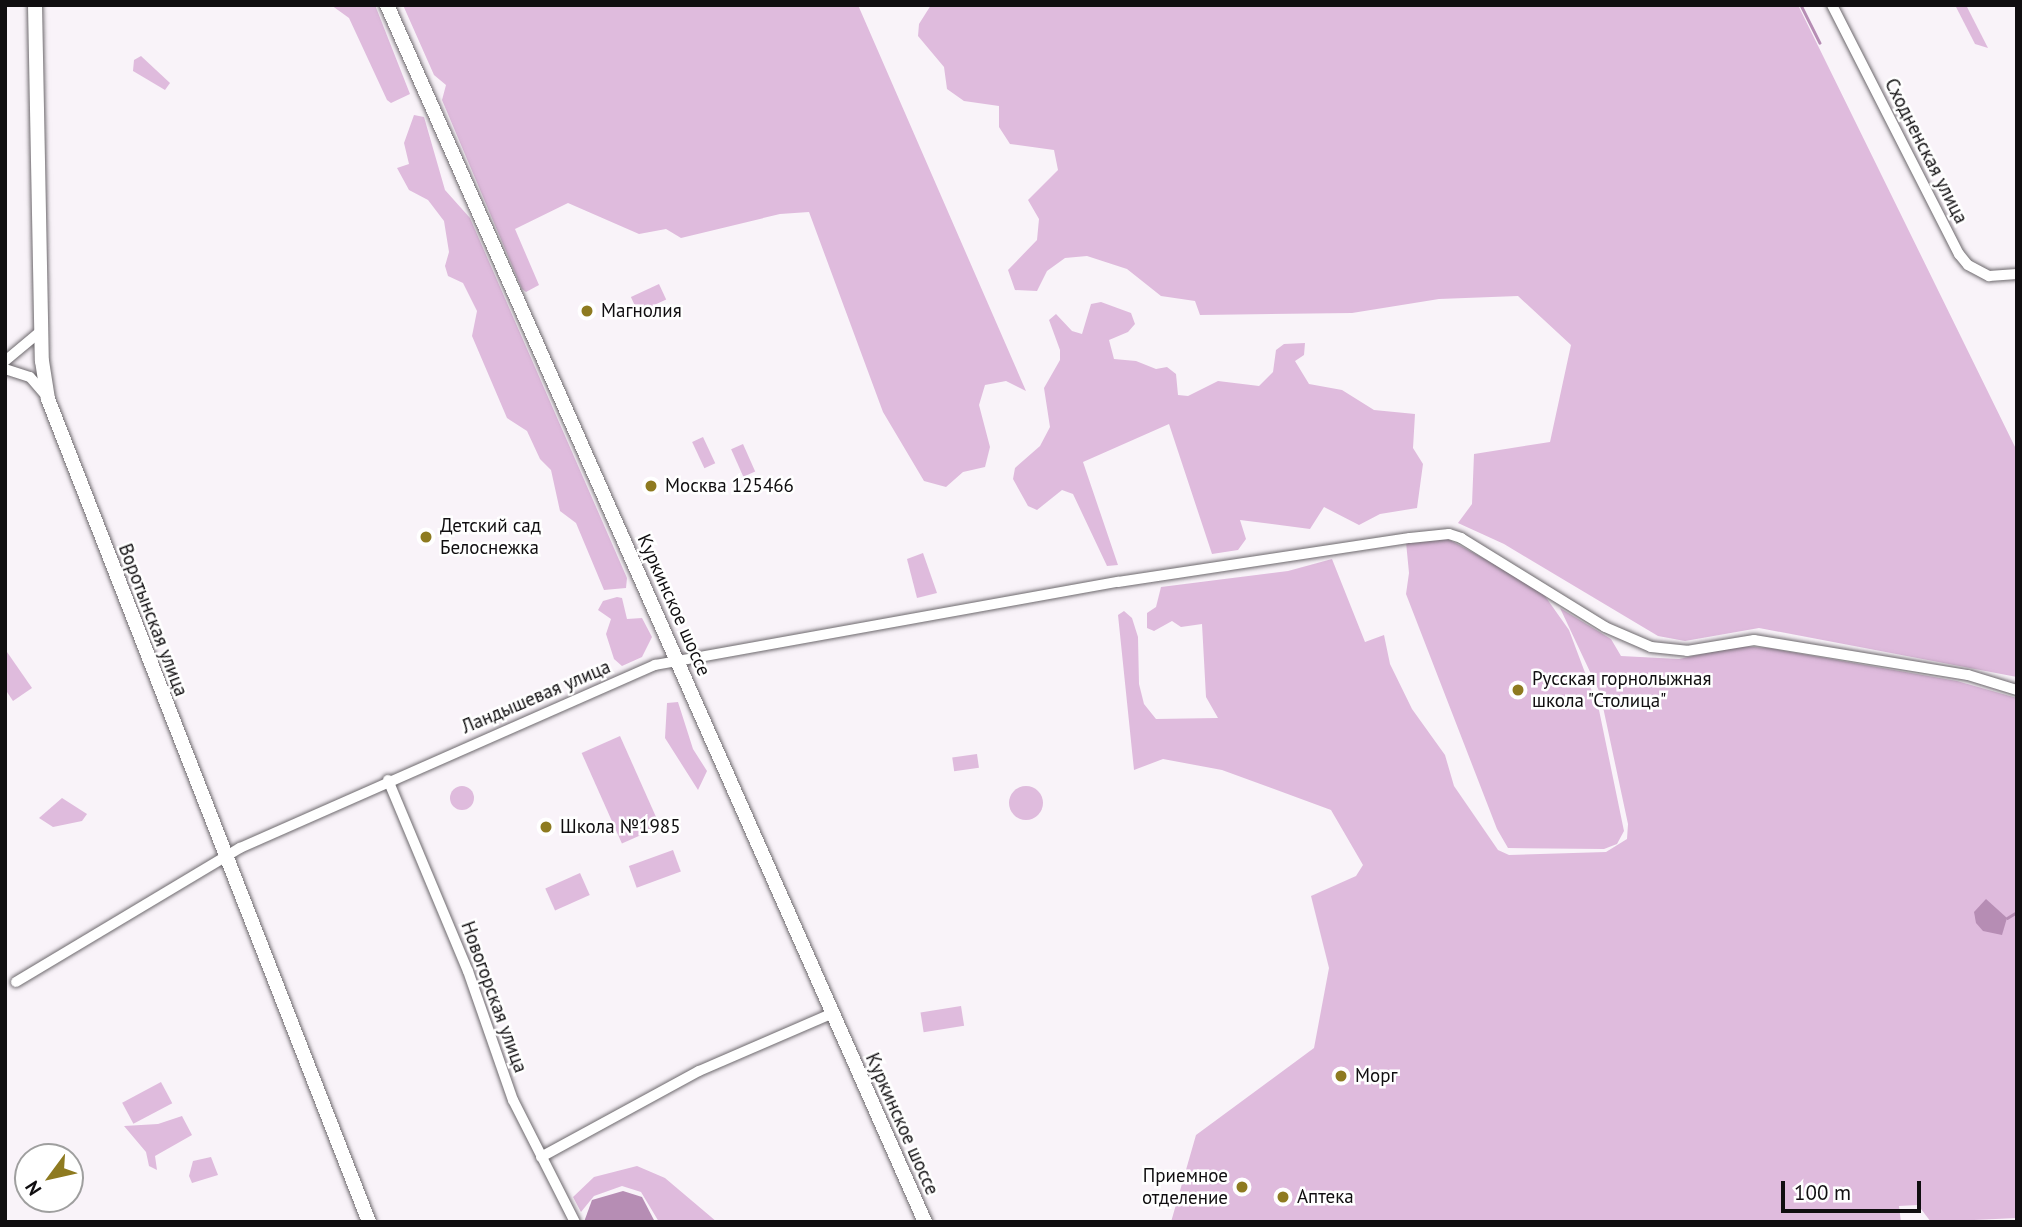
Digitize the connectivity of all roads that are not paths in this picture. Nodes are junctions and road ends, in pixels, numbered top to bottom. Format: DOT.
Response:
graph roads {
  1 [pos="35,5"];
  2 [pos="387,5"];
  3 [pos="1832,5"];
  4 [pos="2017,274"];
  5 [pos="41,331"];
  6 [pos="5,361"];
  7 [pos="5,369"];
  8 [pos="48,398"];
  9 [pos="678,658"];
  10 [pos="2017,690"];
  11 [pos="388,780"];
  12 [pos="226,857"];
  13 [pos="16,982"];
  14 [pos="831,1014"];
  15 [pos="541,1157"];
  16 [pos="369,1222"];
  17 [pos="575,1222"];
  18 [pos="925,1222"];
  1 -- 5 [label="main road, Воротынская улица"];
  2 -- 9 [label="main road, Куркинское шоссе"];
  3 -- 4 [label="street, Сходненская улица"];
  5 -- 6 [label="street"];
  5 -- 8 [label="main road, Воротынская улица"];
  7 -- 8 [label="street"];
  8 -- 12 [label="main road, Воротынская улица"];
  9 -- 10 [label="street, Ландышевая улица"];
  9 -- 11 [label="street, Ландышевая улица"];
  9 -- 14 [label="main road, Куркинское шоссе"];
  11 -- 12 [label="street, Ландышевая улица"];
  11 -- 15 [label="street, Новогорская улица"];
  12 -- 13 [label="street, Ландышевая улица"];
  12 -- 16 [label="main road, Воротынская улица"];
  14 -- 15 [label="street"];
  14 -- 18 [label="main road, Куркинское шоссе"];
  15 -- 17 [label="street, Новогорская улица"];
}
